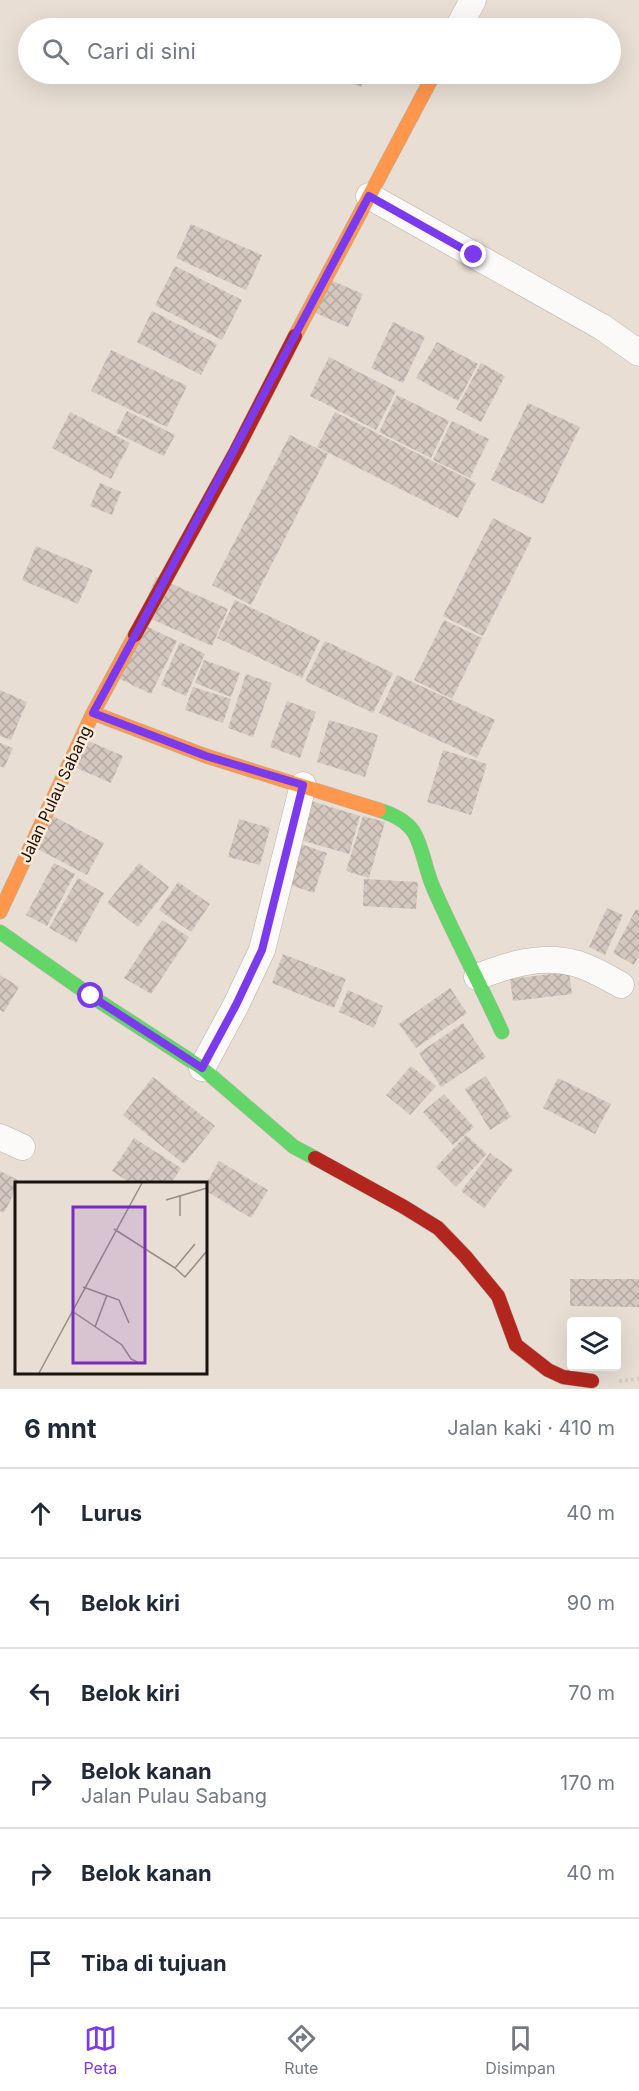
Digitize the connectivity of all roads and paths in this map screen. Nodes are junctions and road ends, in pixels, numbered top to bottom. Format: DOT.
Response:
graph roads {
  1 [pos="473,0"];
  2 [pos="463,18"];
  3 [pos="429,84"];
  4 [pos="369,196"];
  5 [pos="639,353"];
  6 [pos="93,713"];
  7 [pos="303,785"];
  8 [pos="0,912"];
  9 [pos="0,932"];
  10 [pos="477,977"];
  11 [pos="621,985"];
  12 [pos="502,1032"];
  13 [pos="202,1068"];
  14 [pos="592,1381"];
  1 -- 2 [label="street"];
  3 -- 4 [label="street, Jalan Pulau Sabang"];
  4 -- 5 [label="street"];
  4 -- 6 [label="street, Jalan Pulau Sabang"];
  6 -- 7 [label="street"];
  6 -- 8 [label="street, Jalan Pulau Sabang"];
  7 -- 10 [label="street"];
  7 -- 13 [label="street"];
  9 -- 13 [label="street"];
  10 -- 11 [label="street"];
  10 -- 12 [label="street"];
  13 -- 14 [label="street"];
}
